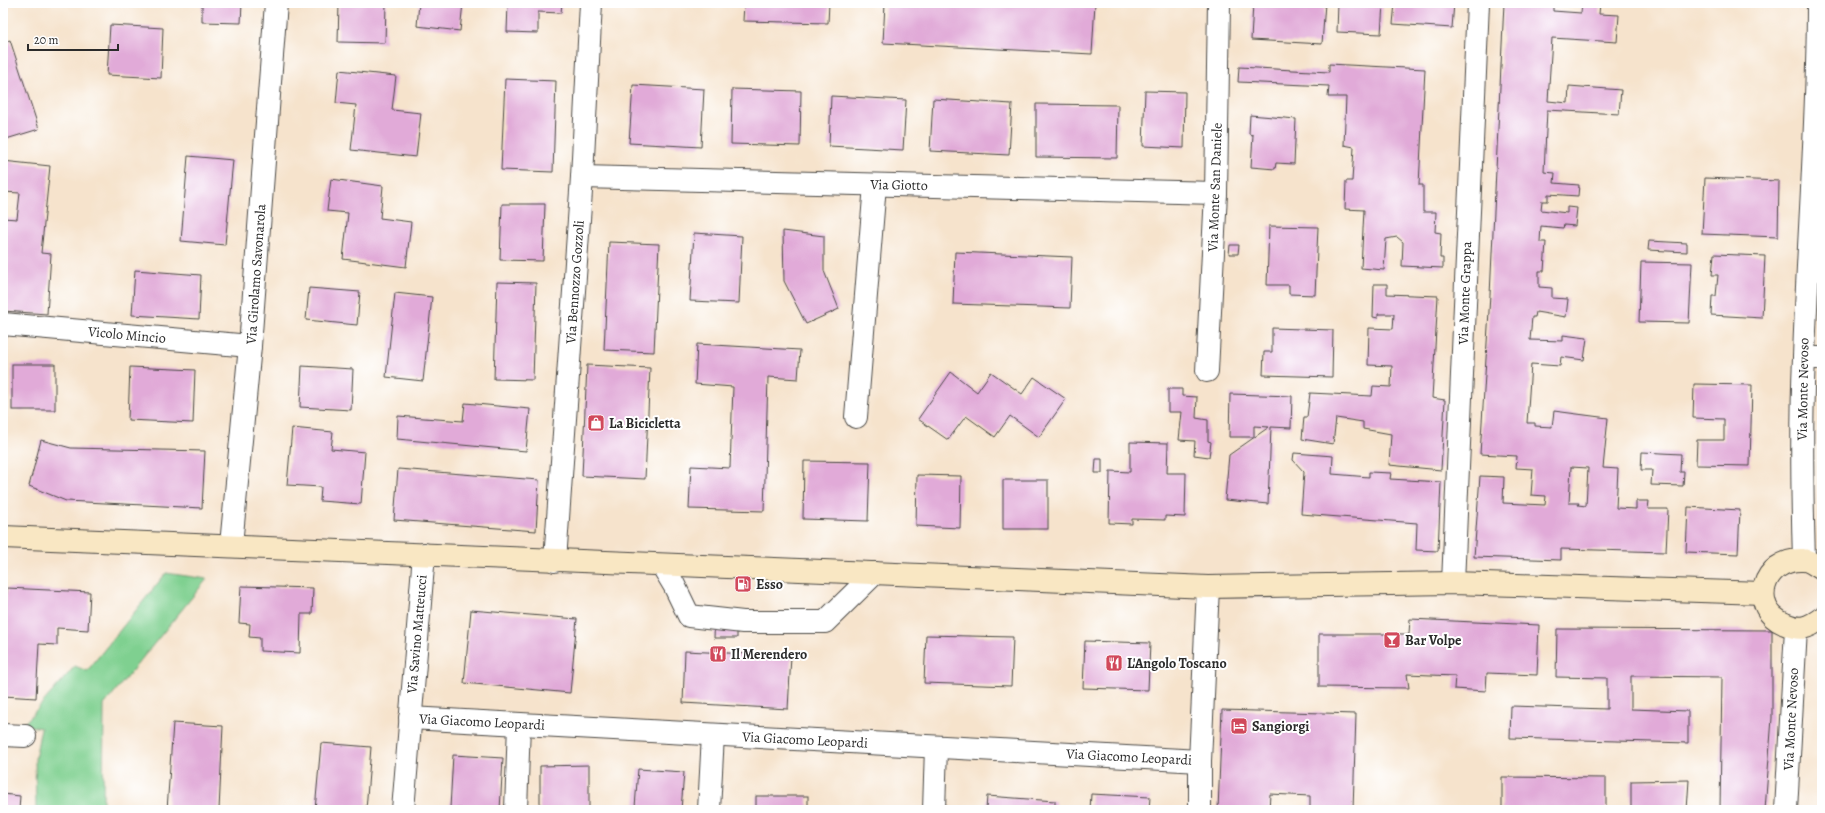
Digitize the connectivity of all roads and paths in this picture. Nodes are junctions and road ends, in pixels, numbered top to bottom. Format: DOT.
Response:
graph roads {
  1 [pos="276,3"];
  2 [pos="591,3"];
  3 [pos="1219,3"];
  4 [pos="1478,3"];
  5 [pos="1818,3"];
  6 [pos="1817,161"];
  7 [pos="582,177"];
  8 [pos="875,185"];
  9 [pos="1216,193"];
  10 [pos="3,324"];
  11 [pos="250,346"];
  12 [pos="1813,358"];
  13 [pos="1207,371"];
  14 [pos="856,417"];
  15 [pos="3,537"];
  16 [pos="231,545"];
  17 [pos="424,554"];
  18 [pos="555,561"];
  19 [pos="1813,564"];
  20 [pos="662,565"];
  21 [pos="875,573"];
  22 [pos="1453,583"];
  23 [pos="1208,587"];
  24 [pos="1763,593"];
  25 [pos="1822,618"];
  26 [pos="1796,629"];
  27 [pos="410,718"];
  28 [pos="519,724"];
  29 [pos="713,734"];
  30 [pos="3,735"];
  31 [pos="26,736"];
  32 [pos="936,747"];
  33 [pos="1200,761"];
  34 [pos="403,810"];
  35 [pos="516,810"];
  36 [pos="709,810"];
  37 [pos="934,810"];
  38 [pos="1200,810"];
  39 [pos="1786,810"];
  1 -- 11 [label="street, Via Girolamo Savonarola"];
  2 -- 7 [label="street, Via Bennozzo Gozzoli"];
  3 -- 9 [label="street, Via Monte San Daniele"];
  4 -- 22 [label="street, Via Monte Grappa"];
  5 -- 6 [label="street, Via Monte Nevoso"];
  6 -- 12 [label="street, Via Monte Nevoso"];
  7 -- 8 [label="street, Via Giotto"];
  7 -- 18 [label="street, Via Bennozzo Gozzoli"];
  8 -- 9 [label="street, Via Giotto"];
  8 -- 14 [label="street"];
  9 -- 13 [label="street, Via Monte San Daniele"];
  10 -- 11 [label="street, Vicolo Mincio"];
  11 -- 16 [label="street, Via Girolamo Savonarola"];
  12 -- 19 [label="street, Via Monte Nevoso"];
  15 -- 16 [label="street"];
  16 -- 17 [label="street"];
  17 -- 18 [label="street"];
  17 -- 27 [label="street, Via Savino Matteucci"];
  18 -- 20 [label="street"];
  19 -- 24 [label="street"];
  20 -- 21 [label="street"];
  20 -- 21 [label="street"];
  21 -- 23 [label="street"];
  22 -- 23 [label="street"];
  22 -- 24 [label="street"];
  23 -- 33 [label="street"];
  24 -- 26 [label="street"];
  25 -- 26 [label="street"];
  26 -- 39 [label="street, Via Monte Nevoso"];
  27 -- 28 [label="street, Via Giacomo Leopardi"];
  27 -- 34 [label="street, Via Savino Matteucci"];
  28 -- 29 [label="street, Via Giacomo Leopardi"];
  28 -- 35 [label="street"];
  29 -- 32 [label="street, Via Giacomo Leopardi"];
  29 -- 36 [label="street"];
  30 -- 31 [label="street"];
  32 -- 33 [label="street, Via Giacomo Leopardi"];
  32 -- 37 [label="street"];
  33 -- 38 [label="street"];
}
